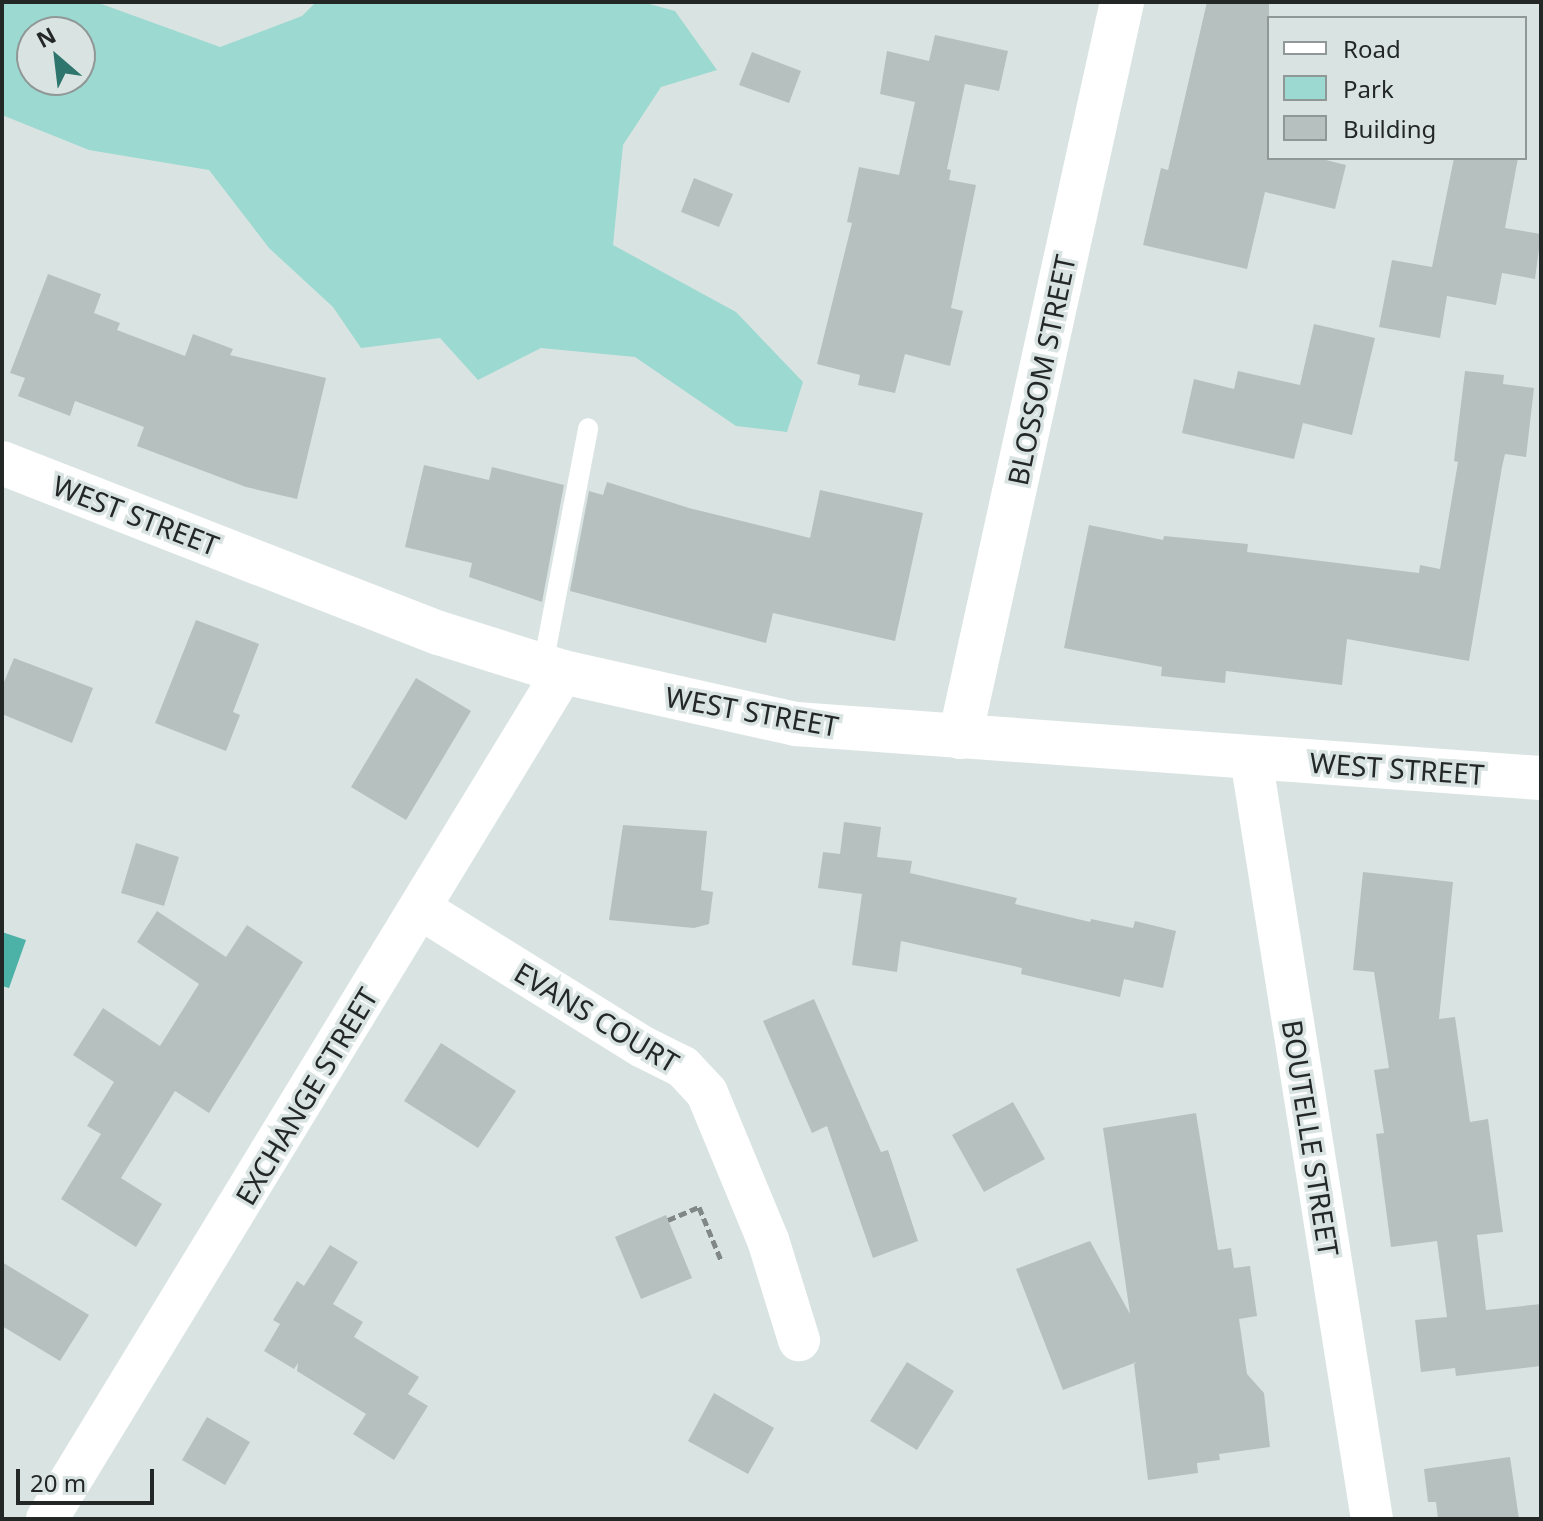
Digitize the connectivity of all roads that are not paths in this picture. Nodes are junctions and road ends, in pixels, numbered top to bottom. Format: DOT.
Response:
graph roads {
  1 [pos="1122,2"];
  2 [pos="588,428"];
  3 [pos="2,463"];
  4 [pos="553,668"];
  5 [pos="960,737"];
  6 [pos="1251,758"];
  7 [pos="1541,778"];
  8 [pos="421,909"];
  9 [pos="799,1340"];
  10 [pos="47,1519"];
  11 [pos="1372,1519"];
  1 -- 5 [label="main road, BLOSSOM STREET"];
  2 -- 4 [label="lane"];
  3 -- 4 [label="main road, WEST STREET"];
  4 -- 5 [label="main road, WEST STREET"];
  4 -- 8 [label="street, EXCHANGE STREET"];
  5 -- 6 [label="main road, WEST STREET"];
  6 -- 7 [label="main road, WEST STREET"];
  6 -- 11 [label="street, BOUTELLE STREET"];
  8 -- 9 [label="street, EVANS COURT"];
  8 -- 10 [label="street, EXCHANGE STREET"];
}
